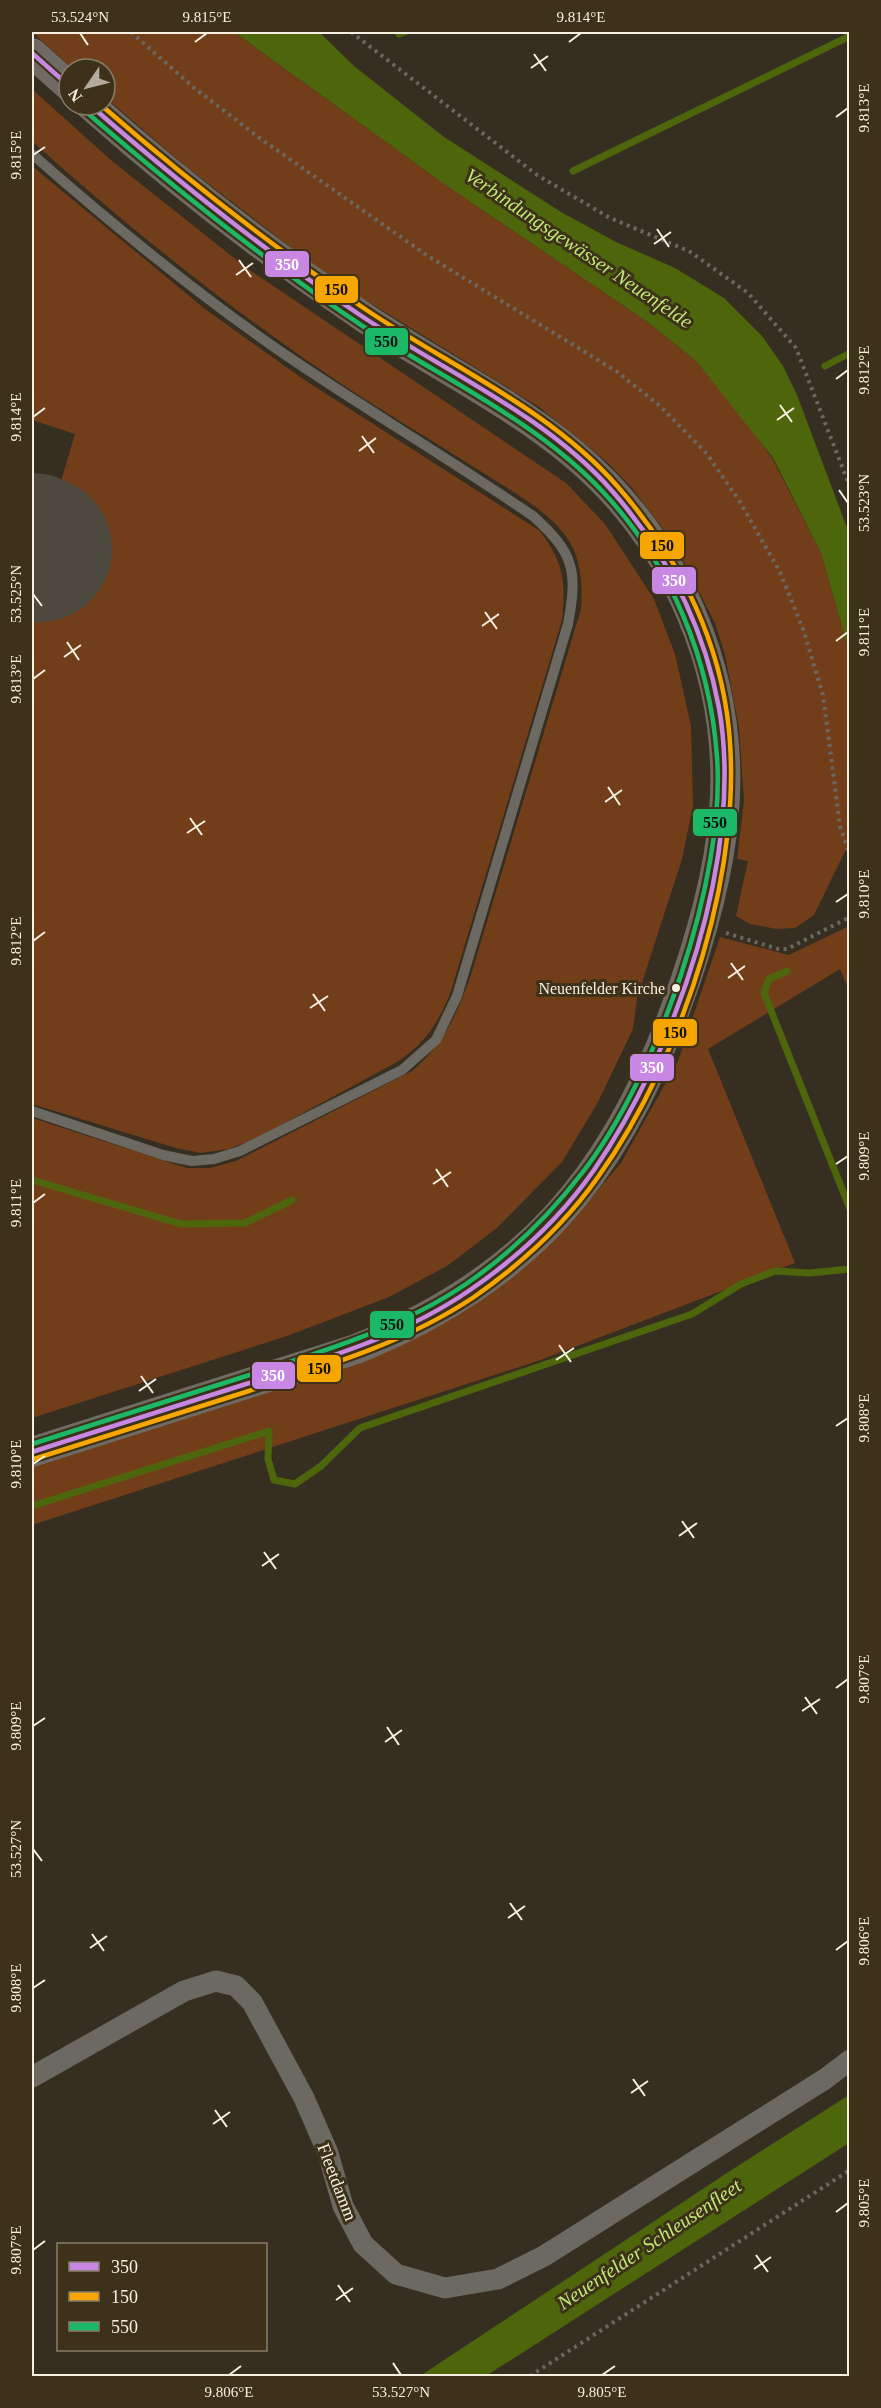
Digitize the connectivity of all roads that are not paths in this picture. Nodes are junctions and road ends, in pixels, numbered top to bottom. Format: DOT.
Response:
graph roads {
  1 [pos="32,53"];
  2 [pos="57,75"];
  3 [pos="104,117"];
  4 [pos="32,154"];
  5 [pos="32,1112"];
  6 [pos="32,1452"];
  7 [pos="849,2060"];
  8 [pos="32,2077"];
  1 -- 2 [label="main road"];
  3 -- 6 [label="main road"];
  4 -- 5 [label="lane"];
  7 -- 8 [label="street, Fleetdamm"];
}
